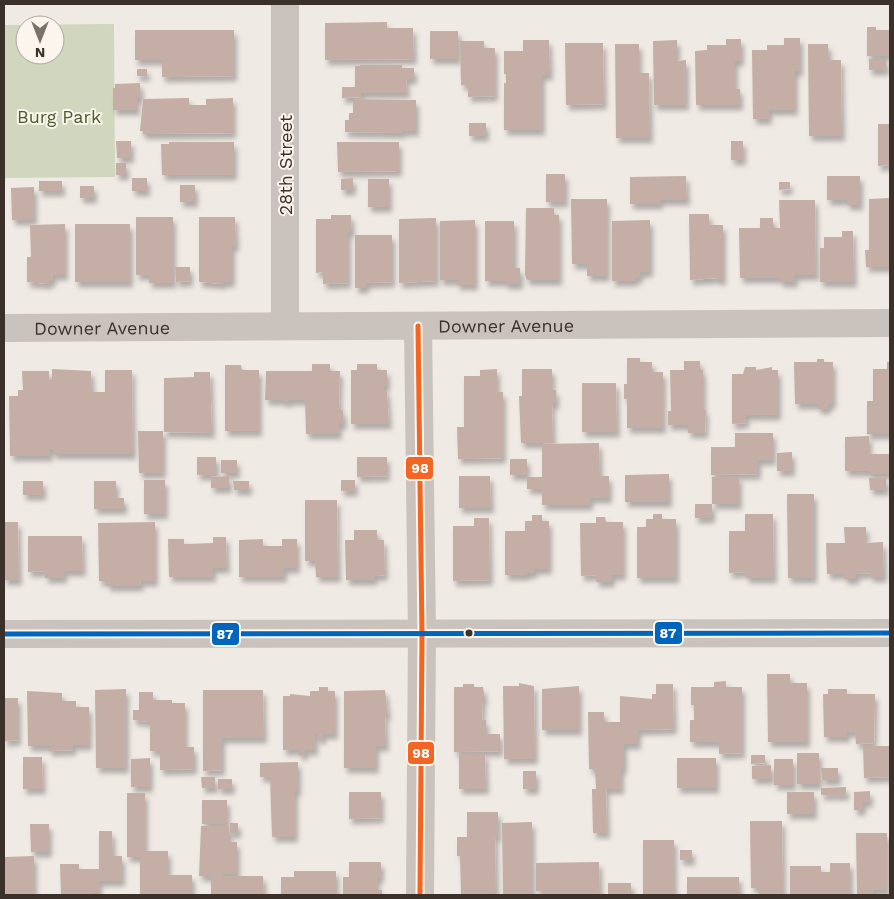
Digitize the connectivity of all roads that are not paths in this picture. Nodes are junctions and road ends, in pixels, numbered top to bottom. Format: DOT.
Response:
graph roads {
  1 [pos="285,4"];
  2 [pos="890,324"];
  3 [pos="285,326"];
  4 [pos="418,326"];
  5 [pos="4,328"];
  6 [pos="890,633"];
  7 [pos="4,634"];
  8 [pos="422,635"];
  9 [pos="420,895"];
  1 -- 3 [label="street, 28th Street"];
  2 -- 4 [label="street, Downer Avenue"];
  3 -- 4 [label="street, Downer Avenue"];
  3 -- 5 [label="street, Downer Avenue"];
  4 -- 8 [label="street"];
  6 -- 8 [label="street"];
  7 -- 8 [label="street"];
  8 -- 9 [label="street"];
}
